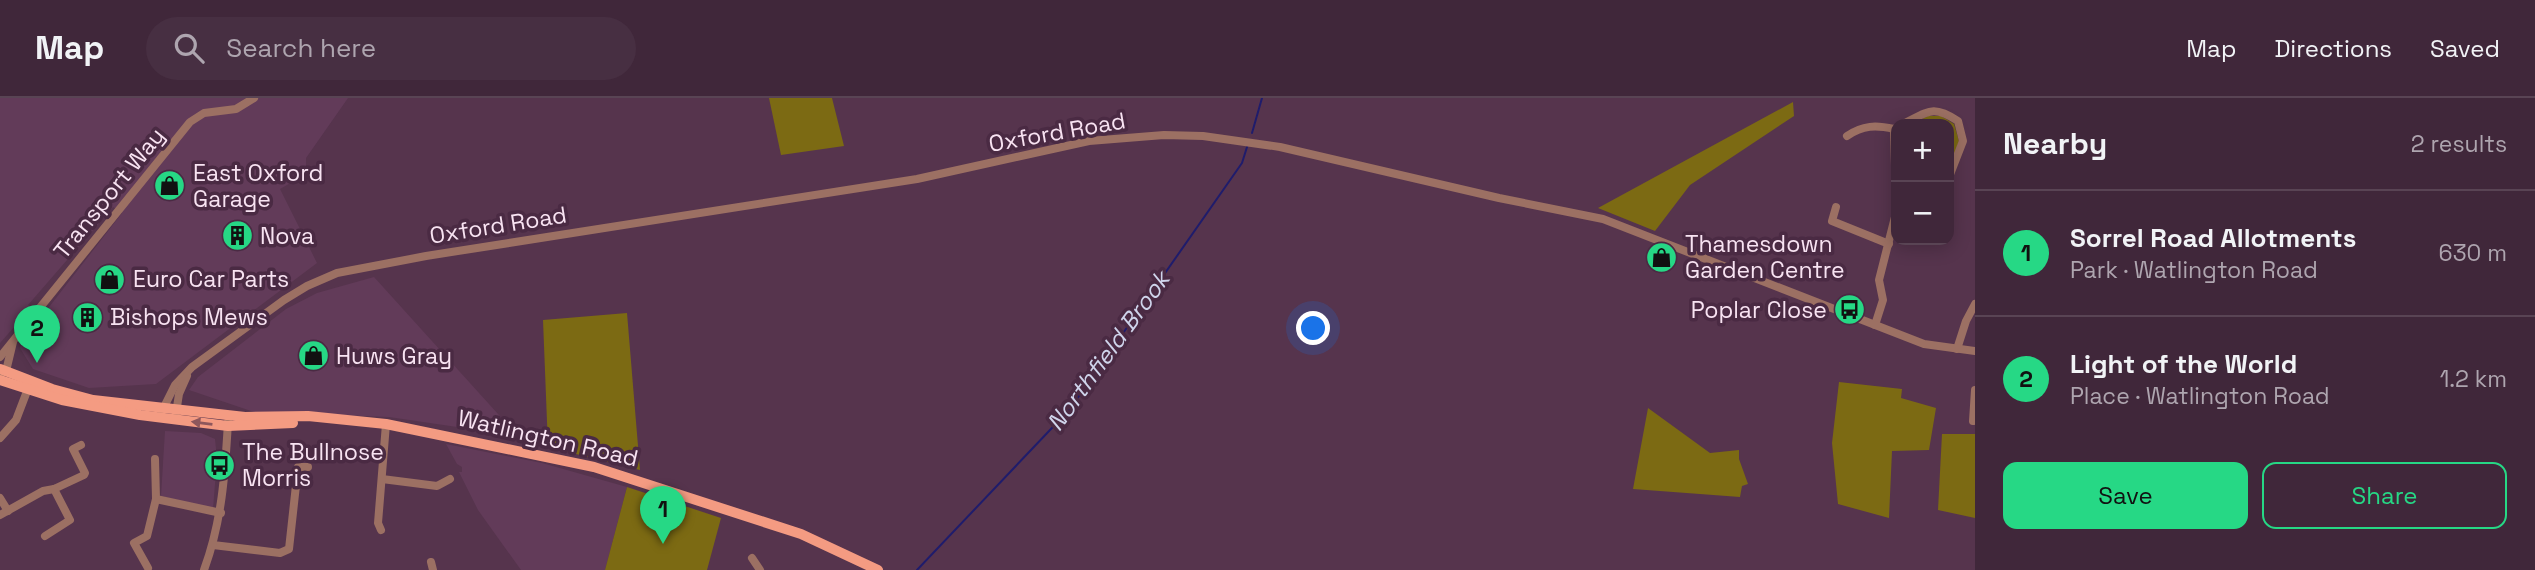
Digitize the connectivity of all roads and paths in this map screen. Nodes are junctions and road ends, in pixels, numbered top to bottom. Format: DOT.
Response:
graph roads {
  1 [pos="254,98"];
  2 [pos="1913,119"];
  3 [pos="1891,127"];
  4 [pos="1847,136"];
  5 [pos="1954,164"];
  6 [pos="1836,207"];
  7 [pos="1891,235"];
  8 [pos="1889,244"];
  9 [pos="1975,304"];
  10 [pos="1875,325"];
  11 [pos="13,342"];
  12 [pos="1957,349"];
  13 [pos="1975,351"];
  14 [pos="0,357"];
  15 [pos="192,367"];
  16 [pos="1,373"];
  17 [pos="29,385"];
  18 [pos="1975,390"];
  19 [pos="162,412"];
  20 [pos="176,414"];
  21 [pos="228,420"];
  22 [pos="1973,421"];
  23 [pos="386,424"];
  24 [pos="0,438"];
  25 [pos="74,449"];
  26 [pos="155,459"];
  27 [pos="308,467"];
  28 [pos="382,479"];
  29 [pos="450,479"];
  30 [pos="54,489"];
  31 [pos="0,498"];
  32 [pos="156,499"];
  33 [pos="4,513"];
  34 [pos="221,513"];
  35 [pos="381,530"];
  36 [pos="45,536"];
  37 [pos="213,545"];
  38 [pos="752,558"];
  39 [pos="148,568"];
  40 [pos="204,570"];
  41 [pos="760,570"];
  42 [pos="878,570"];
  1 -- 11 [label="street, Transport Way"];
  2 -- 5 [label="street"];
  3 -- 4 [label="street"];
  6 -- 8 [label="street"];
  7 -- 8 [label="street"];
  8 -- 10 [label="street"];
  9 -- 12 [label="street"];
  10 -- 12 [label="street, Oxford Road"];
  10 -- 15 [label="street, Oxford Road"];
  11 -- 14 [label="street, Transport Way"];
  11 -- 16 [label="street, Transport Way"];
  12 -- 13 [label="street, Oxford Road"];
  15 -- 19 [label="street, Oxford Road"];
  15 -- 20 [label="street"];
  16 -- 17 [label="main road, Watlington Road"];
  17 -- 19 [label="main road, Watlington Road"];
  17 -- 24 [label="street"];
  18 -- 22 [label="street"];
  19 -- 20 [label="main road, Watlington Road"];
  20 -- 21 [label="main road, Watlington Road"];
  21 -- 23 [label="main road, Watlington Road"];
  21 -- 34 [label="street"];
  23 -- 28 [label="street"];
  23 -- 42 [label="main road, Watlington Road"];
  25 -- 30 [label="street"];
  26 -- 32 [label="street"];
  27 -- 37 [label="street"];
  28 -- 29 [label="street"];
  28 -- 35 [label="street"];
  30 -- 33 [label="street"];
  30 -- 36 [label="street"];
  31 -- 33 [label="street"];
  32 -- 34 [label="street"];
  32 -- 39 [label="street"];
  34 -- 37 [label="street"];
  37 -- 40 [label="street"];
  38 -- 41 [label="street"];
}
